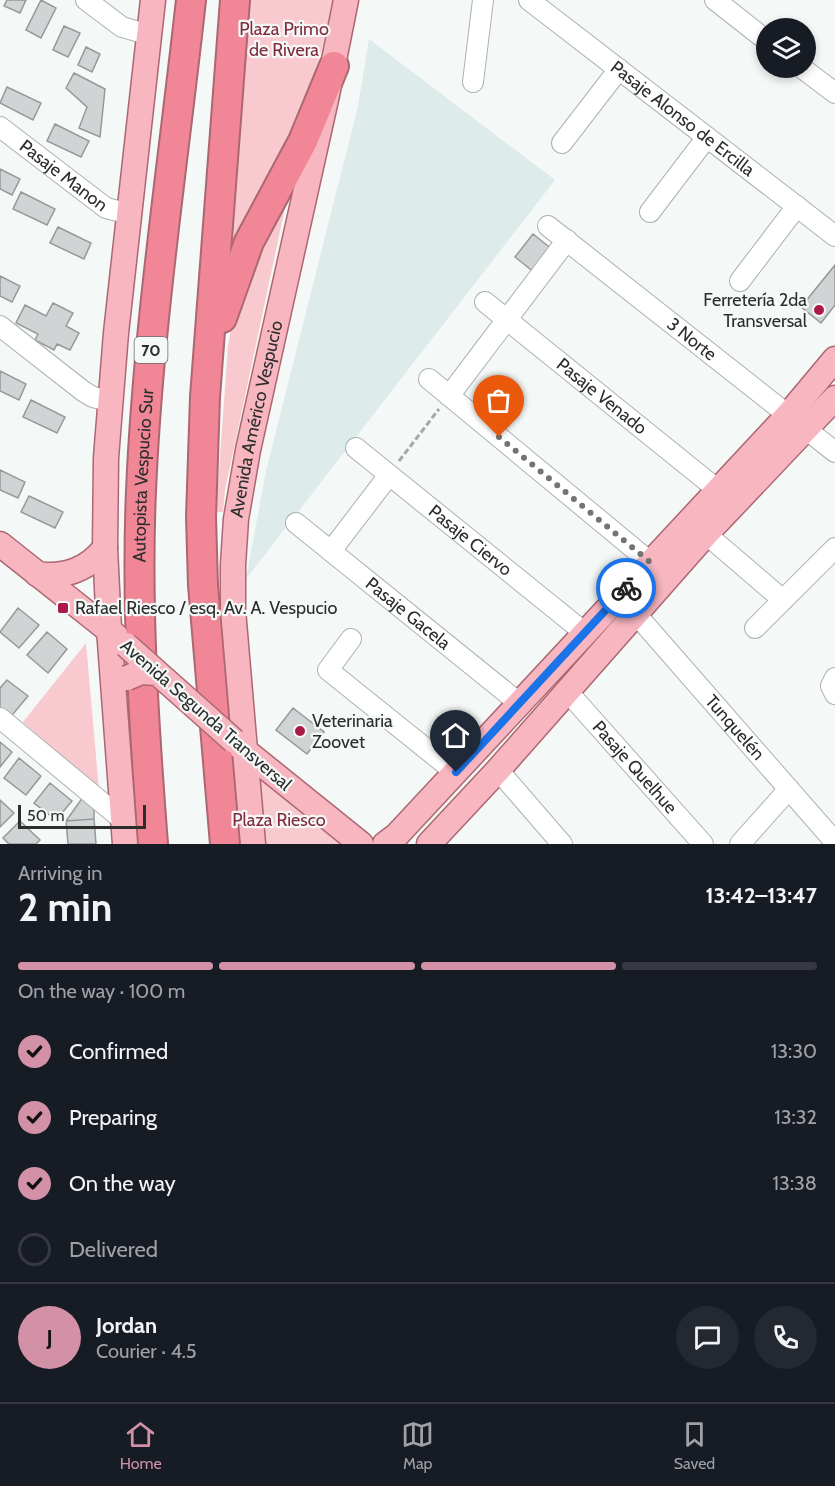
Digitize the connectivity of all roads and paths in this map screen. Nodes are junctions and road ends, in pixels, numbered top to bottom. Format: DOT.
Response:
graph roads {
  1 [pos="87,0"];
  2 [pos="153,0"];
  3 [pos="176,0"];
  4 [pos="191,0"];
  5 [pos="235,0"];
  6 [pos="346,0"];
  7 [pos="483,0"];
  8 [pos="529,0"];
  9 [pos="716,0"];
  10 [pos="756,32"];
  11 [pos="150,35"];
  12 [pos="334,66"];
  13 [pos="619,69"];
  14 [pos="815,78"];
  15 [pos="473,82"];
  16 [pos="835,93"];
  17 [pos="177,123"];
  18 [pos="0,127"];
  19 [pos="707,137"];
  20 [pos="562,143"];
  21 [pos="797,206"];
  22 [pos="650,212"];
  23 [pos="130,214"];
  24 [pos="548,226"];
  25 [pos="835,236"];
  26 [pos="567,240"];
  27 [pos="740,281"];
  28 [pos="485,302"];
  29 [pos="507,319"];
  30 [pos="0,326"];
  31 [pos="835,359"];
  32 [pos="429,379"];
  33 [pos="449,396"];
  34 [pos="205,397"];
  35 [pos="835,398"];
  36 [pos="109,401"];
  37 [pos="798,421"];
  38 [pos="356,448"];
  39 [pos="835,452"];
  40 [pos="389,475"];
  41 [pos="718,490"];
  42 [pos="296,523"];
  43 [pos="706,534"];
  44 [pos="0,544"];
  45 [pos="105,548"];
  46 [pos="835,548"];
  47 [pos="331,552"];
  48 [pos="650,562"];
  49 [pos="37,574"];
  50 [pos="783,600"];
  51 [pos="635,613"];
  52 [pos="755,628"];
  53 [pos="108,629"];
  54 [pos="585,633"];
  55 [pos="351,639"];
  56 [pos="157,673"];
  57 [pos="120,685"];
  58 [pos="567,691"];
  59 [pos="519,703"];
  60 [pos="0,718"];
  61 [pos="239,746"];
  62 [pos="498,770"];
  63 [pos="456,772"];
  64 [pos="789,789"];
  65 [pos="124,832"];
  66 [pos="835,842"];
  67 [pos="153,844"];
  68 [pos="225,844"];
  69 [pos="253,844"];
  70 [pos="361,844"];
  71 [pos="385,844"];
  72 [pos="429,844"];
  73 [pos="562,844"];
  74 [pos="704,844"];
  75 [pos="740,844"];
  1 -- 11 [label="street"];
  2 -- 11 [label="main road"];
  3 -- 17 [label="highway"];
  4 -- 17 [label="highway, Autopista Vespucio Sur / 70"];
  5 -- 34 [label="highway"];
  6 -- 12 [label="main road, Avenida Américo Vespucio"];
  7 -- 15 [label="street"];
  8 -- 13 [label="street, Pasaje Alonso de Ercilla"];
  9 -- 10 [label="street"];
  11 -- 23 [label="main road"];
  12 -- 34 [label="highway"];
  12 -- 61 [label="main road, Avenida Américo Vespucio"];
  13 -- 19 [label="street, Pasaje Alonso de Ercilla"];
  13 -- 20 [label="street"];
  14 -- 16 [label="street"];
  17 -- 67 [label="highway, Autopista Vespucio Sur / 70"];
  18 -- 23 [label="street, Pasaje Manon"];
  19 -- 21 [label="street, Pasaje Alonso de Ercilla"];
  19 -- 22 [label="street"];
  21 -- 25 [label="street, Pasaje Alonso de Ercilla"];
  21 -- 27 [label="street"];
  23 -- 36 [label="main road"];
  24 -- 26 [label="street, 3 Norte"];
  26 -- 29 [label="street"];
  26 -- 37 [label="street, 3 Norte"];
  28 -- 29 [label="street, Pasaje Venado"];
  29 -- 33 [label="street"];
  29 -- 41 [label="street, Pasaje Venado"];
  30 -- 36 [label="street"];
  31 -- 37 [label="main road"];
  32 -- 33 [label="street"];
  33 -- 40 [label="path"];
  33 -- 48 [label="street"];
  34 -- 68 [label="highway"];
  35 -- 37 [label="main road"];
  36 -- 45 [label="main road"];
  37 -- 39 [label="street, 3 Norte"];
  37 -- 41 [label="main road"];
  37 -- 43 [label="main road"];
  38 -- 40 [label="street, Pasaje Ciervo"];
  40 -- 47 [label="street"];
  40 -- 54 [label="street, Pasaje Ciervo"];
  41 -- 48 [label="main road"];
  42 -- 47 [label="street, Pasaje Gacela"];
  43 -- 50 [label="street"];
  43 -- 51 [label="main road"];
  44 -- 49 [label="main road, Avenida Segunda Transversal"];
  45 -- 49 [label="main road"];
  45 -- 53 [label="main road"];
  46 -- 50 [label="street"];
  47 -- 59 [label="street, Pasaje Gacela"];
  48 -- 54 [label="main road"];
  49 -- 53 [label="main road, Avenida Segunda Transversal"];
  50 -- 52 [label="street"];
  51 -- 58 [label="main road"];
  51 -- 64 [label="street, Tunquelén"];
  53 -- 56 [label="main road, Avenida Segunda Transversal, bridge"];
  53 -- 57 [label="main road"];
  54 -- 59 [label="main road"];
  55 -- 63 [label="street"];
  56 -- 57 [label="main road, bridge"];
  56 -- 61 [label="main road, Avenida Segunda Transversal, bridge"];
  57 -- 65 [label="main road"];
  58 -- 62 [label="main road"];
  58 -- 74 [label="street, Pasaje Quelhue"];
  59 -- 63 [label="main road"];
  60 -- 65 [label="street"];
  61 -- 69 [label="main road, Avenida Américo Vespucio"];
  61 -- 70 [label="main road, Avenida Segunda Transversal"];
  62 -- 72 [label="main road"];
  62 -- 73 [label="street"];
  63 -- 71 [label="main road"];
  64 -- 66 [label="street, Tunquelén"];
  64 -- 75 [label="street"];
}
